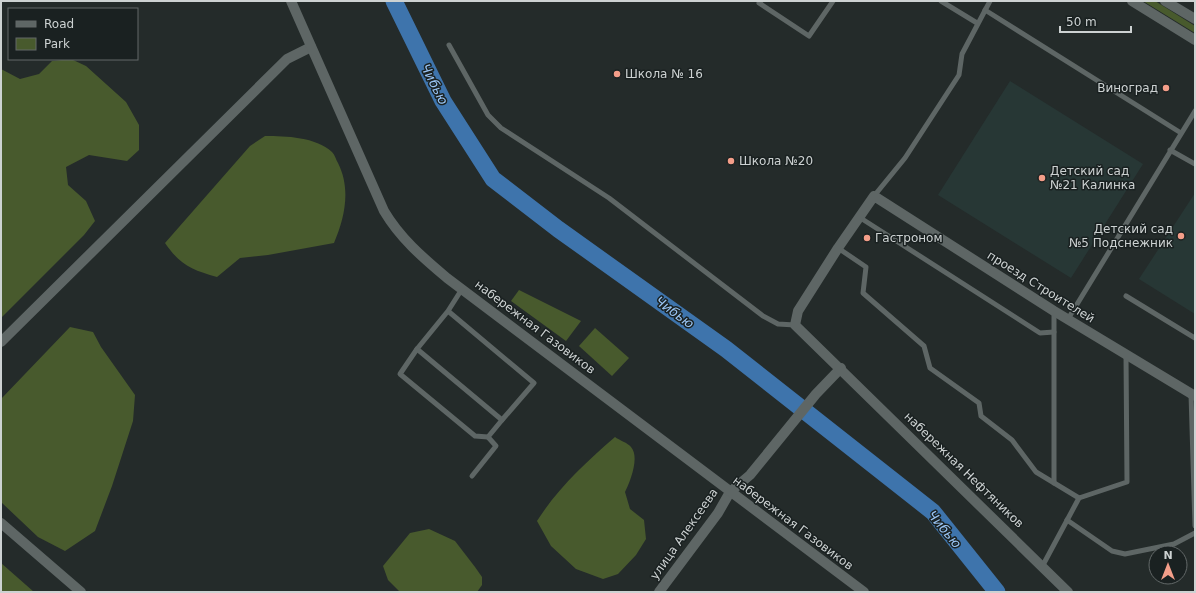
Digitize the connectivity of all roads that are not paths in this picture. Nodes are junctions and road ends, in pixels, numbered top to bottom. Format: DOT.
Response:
graph roads {
  1 [pos="290,1"];
  2 [pos="761,1"];
  3 [pos="833,1"];
  4 [pos="941,1"];
  5 [pos="990,1"];
  6 [pos="1132,1"];
  7 [pos="1165,1"];
  8 [pos="985,10"];
  9 [pos="1195,20"];
  10 [pos="977,23"];
  11 [pos="1195,40"];
  12 [pos="449,45"];
  13 [pos="311,47"];
  14 [pos="1195,111"];
  15 [pos="1181,133"];
  16 [pos="1170,150"];
  17 [pos="1195,164"];
  18 [pos="874,196"];
  19 [pos="859,217"];
  20 [pos="838,248"];
  21 [pos="463,289"];
  22 [pos="1126,296"];
  23 [pos="448,311"];
  24 [pos="1054,311"];
  25 [pos="1068,319"];
  26 [pos="795,325"];
  27 [pos="1054,332"];
  28 [pos="1195,338"];
  29 [pos="1,342"];
  30 [pos="417,349"];
  31 [pos="1126,354"];
  32 [pos="841,368"];
  33 [pos="1193,395"];
  34 [pos="502,420"];
  35 [pos="488,437"];
  36 [pos="472,476"];
  37 [pos="1054,483"];
  38 [pos="730,492"];
  39 [pos="1078,498"];
  40 [pos="1067,520"];
  41 [pos="1,523"];
  42 [pos="1195,526"];
  43 [pos="1195,533"];
  44 [pos="1043,565"];
  45 [pos="82,592"];
  46 [pos="659,592"];
  47 [pos="864,592"];
  48 [pos="1068,592"];
  1 -- 13 [label="street, набережная Газовиков"];
  2 -- 3 [label="lane"];
  4 -- 10 [label="lane"];
  5 -- 8 [label="lane"];
  6 -- 11 [label="street"];
  7 -- 9 [label="street"];
  8 -- 10 [label="lane"];
  8 -- 15 [label="lane"];
  10 -- 18 [label="lane"];
  12 -- 26 [label="lane"];
  13 -- 21 [label="street, набережная Газовиков"];
  13 -- 29 [label="street"];
  14 -- 15 [label="lane"];
  15 -- 16 [label="lane"];
  16 -- 17 [label="lane"];
  16 -- 25 [label="lane"];
  18 -- 19 [label="street"];
  18 -- 24 [label="street, проезд Строителей"];
  19 -- 20 [label="street"];
  19 -- 27 [label="lane"];
  20 -- 26 [label="street"];
  20 -- 37 [label="lane"];
  21 -- 23 [label="lane"];
  21 -- 38 [label="street, набережная Газовиков"];
  22 -- 28 [label="lane"];
  23 -- 30 [label="lane"];
  23 -- 34 [label="lane"];
  24 -- 25 [label="street, проезд Строителей"];
  24 -- 27 [label="lane"];
  25 -- 31 [label="street, проезд Строителей"];
  26 -- 32 [label="street, набережная Нефтяников"];
  27 -- 37 [label="lane"];
  30 -- 34 [label="lane"];
  30 -- 35 [label="lane"];
  31 -- 33 [label="street, проезд Строителей"];
  31 -- 39 [label="lane"];
  32 -- 38 [label="street"];
  32 -- 44 [label="street, набережная Нефтяников"];
  33 -- 42 [label="lane"];
  34 -- 35 [label="lane"];
  35 -- 36 [label="lane"];
  37 -- 39 [label="lane"];
  38 -- 46 [label="street, улица Алексеева"];
  38 -- 47 [label="street, набережная Газовиков"];
  39 -- 40 [label="lane"];
  40 -- 43 [label="lane"];
  40 -- 44 [label="lane"];
  41 -- 45 [label="street"];
  44 -- 48 [label="street, набережная Нефтяников"];
}
